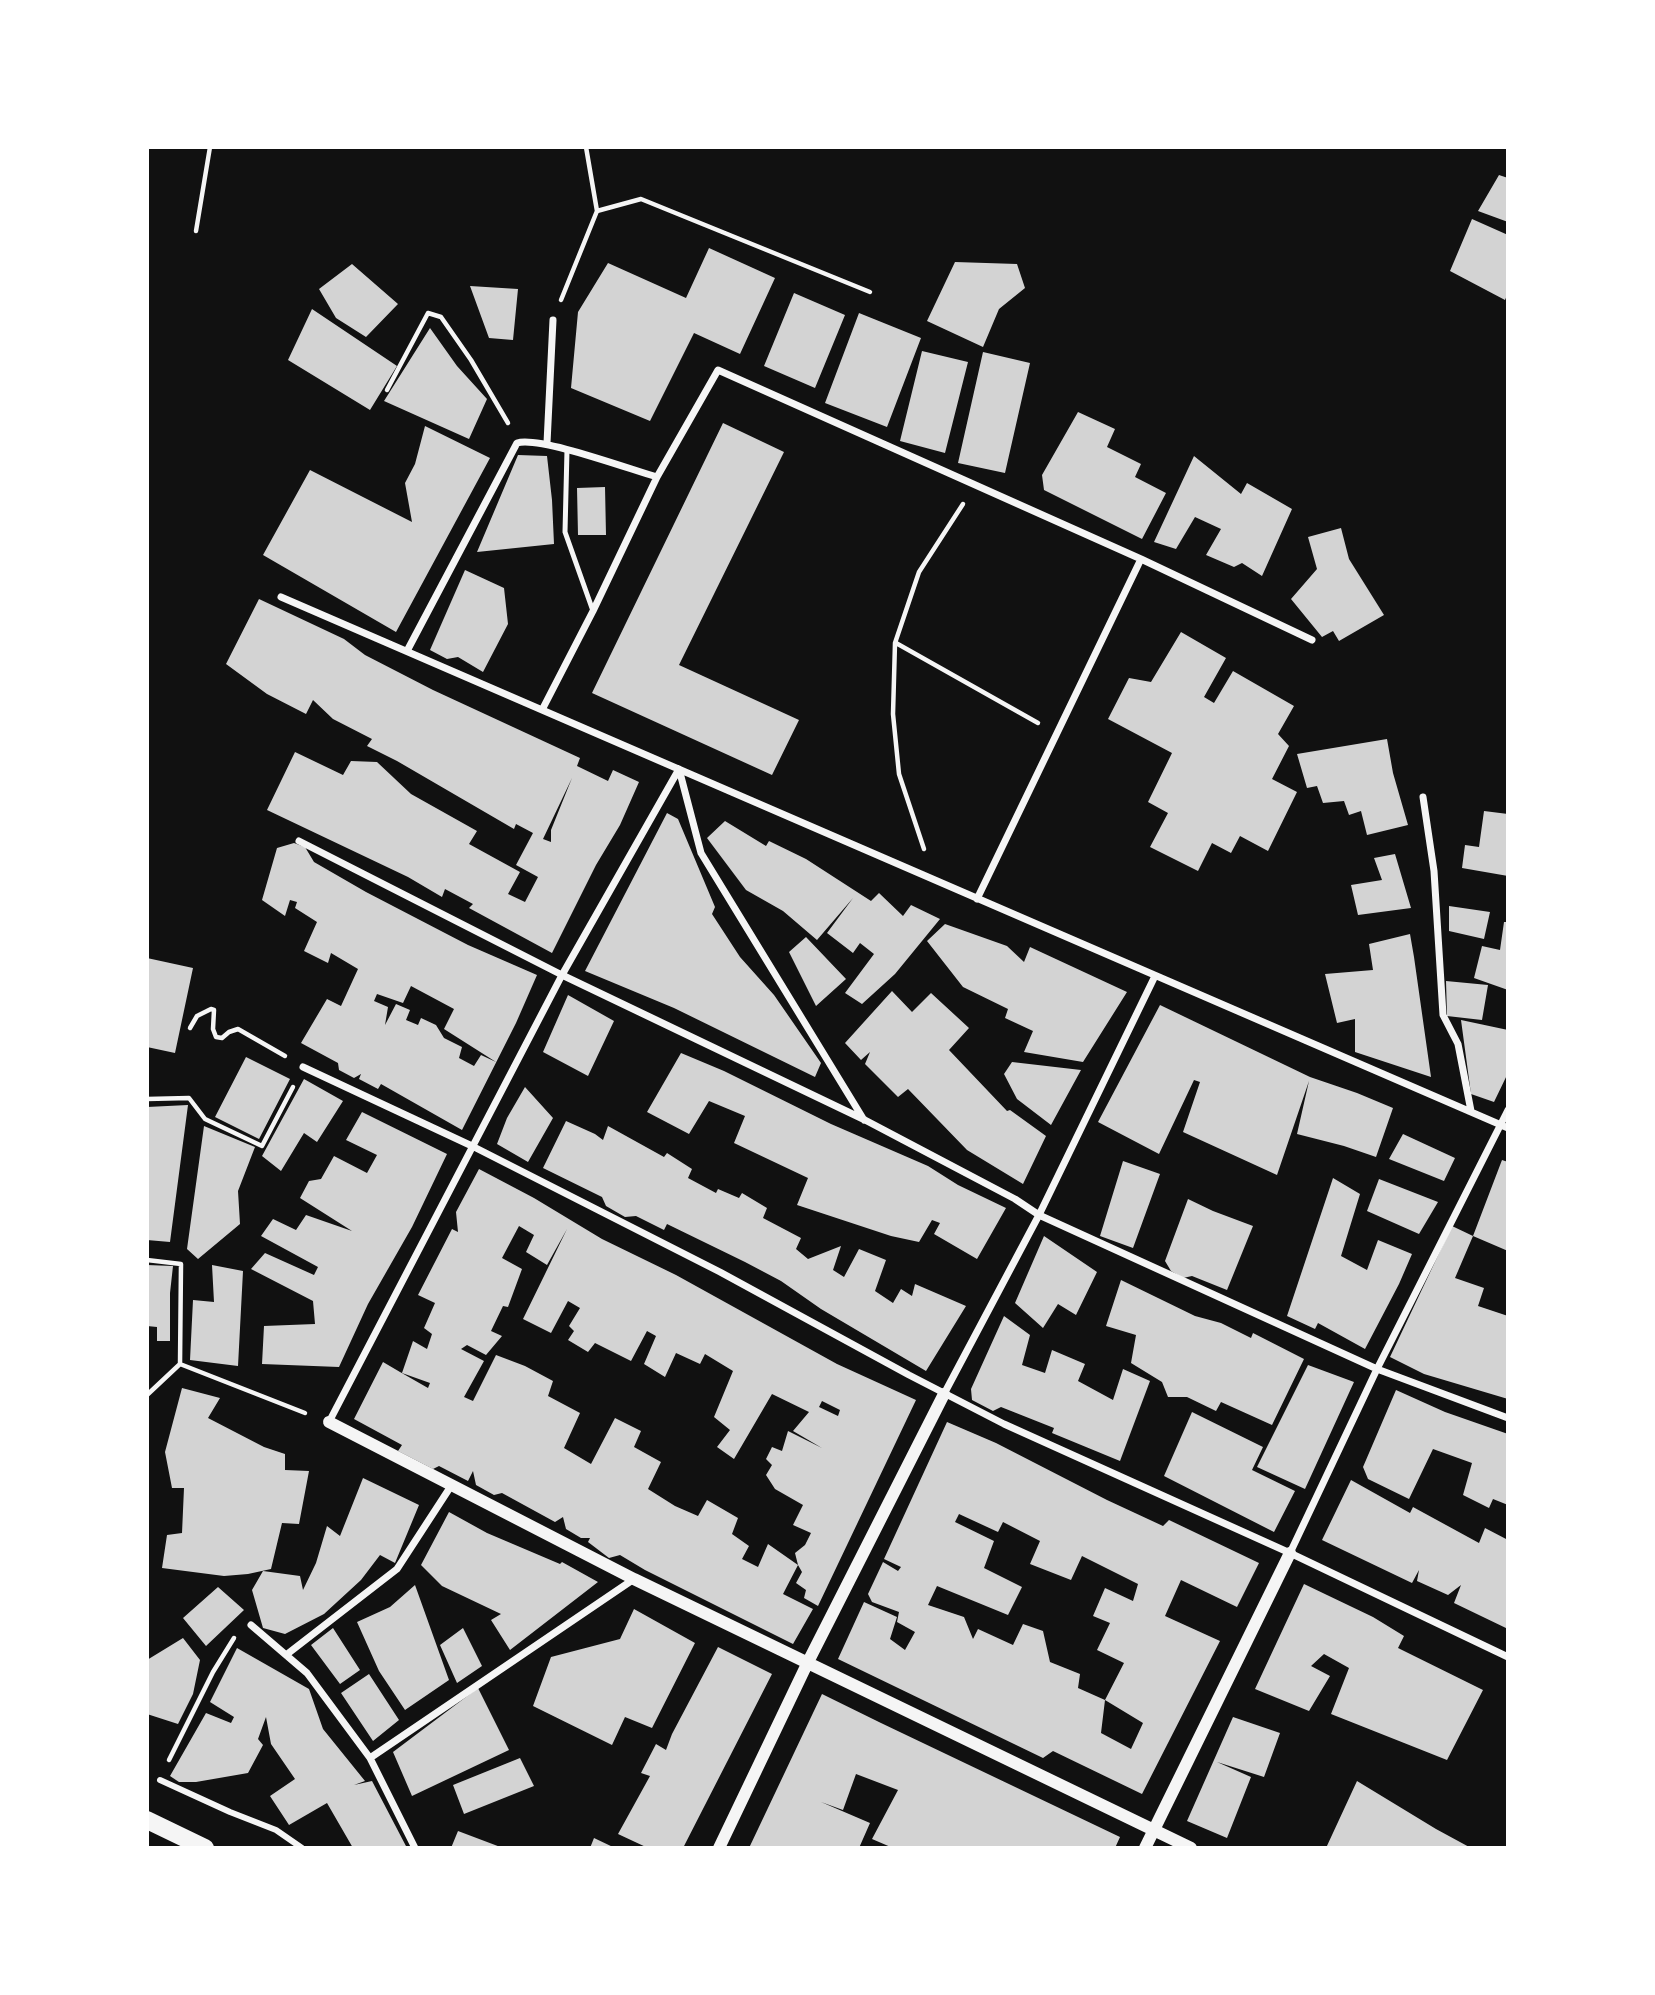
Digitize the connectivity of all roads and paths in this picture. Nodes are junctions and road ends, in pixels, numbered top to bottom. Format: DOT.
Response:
graph roads {
  1 [pos="210,147"];
  2 [pos="586,147"];
  3 [pos="597,211"];
  4 [pos="196,231"];
  5 [pos="870,292"];
  6 [pos="552,320"];
  7 [pos="387,390"];
  8 [pos="517,443"];
  9 [pos="547,443"];
  10 [pos="567,450"];
  11 [pos="657,477"];
  12 [pos="976,486"];
  13 [pos="1141,559"];
  14 [pos="281,597"];
  15 [pos="593,611"];
  16 [pos="1312,640"];
  17 [pos="895,643"];
  18 [pos="407,651"];
  19 [pos="542,710"];
  20 [pos="1057,734"];
  21 [pos="678,769"];
  22 [pos="1423,797"];
  23 [pos="299,841"];
  24 [pos="933,880"];
  25 [pos="978,899"];
  26 [pos="562,975"];
  27 [pos="1155,976"];
  28 [pos="191,1028"];
  29 [pos="303,1067"];
  30 [pos="147,1099"];
  31 [pos="1508,1110"];
  32 [pos="1471,1111"];
  33 [pos="865,1120"];
  34 [pos="1505,1127"];
  35 [pos="472,1146"];
  36 [pos="1039,1215"];
  37 [pos="147,1260"];
  38 [pos="180,1364"];
  39 [pos="1377,1369"];
  40 [pos="944,1394"];
  41 [pos="147,1395"];
  42 [pos="1508,1418"];
  43 [pos="329,1422"];
  44 [pos="451,1486"];
  45 [pos="1290,1553"];
  46 [pos="634,1579"];
  47 [pos="250,1625"];
  48 [pos="286,1655"];
  49 [pos="1508,1657"];
  50 [pos="808,1662"];
  51 [pos="370,1758"];
  52 [pos="160,1780"];
  53 [pos="147,1820"];
  54 [pos="1154,1829"];
  55 [pos="205,1848"];
  56 [pos="302,1848"];
  57 [pos="415,1848"];
  58 [pos="719,1848"];
  59 [pos="1145,1848"];
  60 [pos="1191,1848"];
  1 -- 4 [label="path"];
  2 -- 3 [label="path"];
  3 -- 5 [label="path"];
  3 -- 6 [label="path"];
  6 -- 9 [label="street"];
  7 -- 8 [label="path"];
  8 -- 9 [label="street"];
  8 -- 18 [label="street"];
  9 -- 10 [label="street"];
  10 -- 11 [label="street"];
  10 -- 15 [label="lane"];
  11 -- 12 [label="street"];
  11 -- 15 [label="street"];
  12 -- 13 [label="street"];
  12 -- 17 [label="path"];
  13 -- 16 [label="street"];
  13 -- 20 [label="street"];
  14 -- 18 [label="street"];
  15 -- 19 [label="street"];
  17 -- 20 [label="path"];
  17 -- 24 [label="path"];
  18 -- 19 [label="street"];
  19 -- 21 [label="street"];
  20 -- 25 [label="street"];
  21 -- 24 [label="street"];
  21 -- 26 [label="street"];
  21 -- 33 [label="street"];
  22 -- 32 [label="street"];
  23 -- 26 [label="street"];
  24 -- 25 [label="street"];
  25 -- 27 [label="street"];
  26 -- 33 [label="street"];
  26 -- 35 [label="street"];
  27 -- 32 [label="street"];
  27 -- 36 [label="street"];
  28 -- 29 [label="path"];
  29 -- 30 [label="path"];
  29 -- 35 [label="street"];
  31 -- 34 [label="street"];
  32 -- 34 [label="street"];
  33 -- 36 [label="street"];
  34 -- 39 [label="street"];
  35 -- 40 [label="street"];
  35 -- 43 [label="street"];
  36 -- 39 [label="street"];
  36 -- 40 [label="street"];
  37 -- 38 [label="path"];
  38 -- 41 [label="path"];
  38 -- 43 [label="path"];
  39 -- 42 [label="street"];
  39 -- 45 [label="street"];
  40 -- 45 [label="street"];
  40 -- 50 [label="street"];
  43 -- 44 [label="street"];
  44 -- 46 [label="street"];
  44 -- 48 [label="street"];
  45 -- 49 [label="street"];
  45 -- 54 [label="street"];
  46 -- 50 [label="street"];
  46 -- 51 [label="street"];
  47 -- 48 [label="street"];
  47 -- 52 [label="path"];
  48 -- 51 [label="street"];
  50 -- 54 [label="street"];
  50 -- 58 [label="street"];
  51 -- 57 [label="street"];
  52 -- 56 [label="street"];
  53 -- 55 [label="main road"];
  54 -- 59 [label="street"];
  54 -- 60 [label="street"];
}
